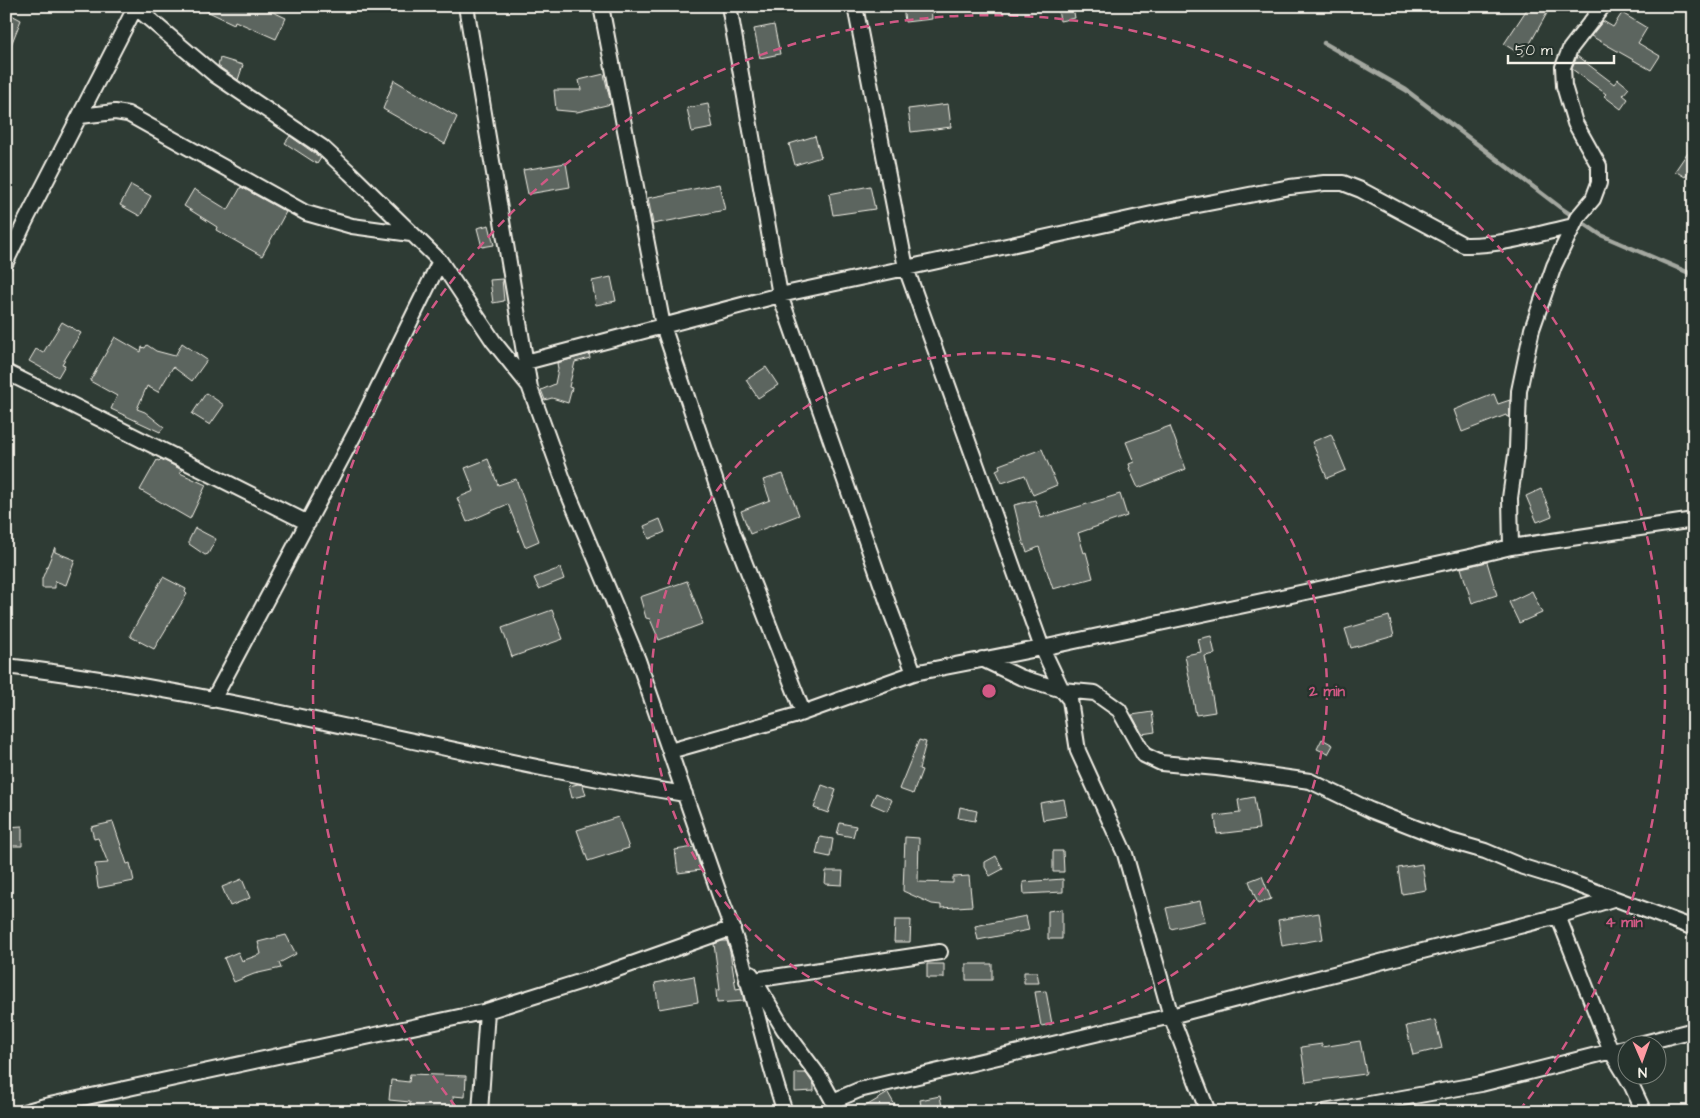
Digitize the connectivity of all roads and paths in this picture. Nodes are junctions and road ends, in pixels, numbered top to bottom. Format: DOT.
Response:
graph roads {
  1 [pos="466,6"];
  2 [pos="601,6"];
  3 [pos="729,6"];
  4 [pos="855,6"];
  5 [pos="1603,6"];
  6 [pos="135,7"];
  7 [pos="80,116"];
  8 [pos="1573,226"];
  9 [pos="411,234"];
  10 [pos="440,261"];
  11 [pos="6,262"];
  12 [pos="906,268"];
  13 [pos="780,295"];
  14 [pos="663,326"];
  15 [pos="526,362"];
  16 [pos="6,372"];
  17 [pos="530,388"];
  18 [pos="1694,520"];
  19 [pos="308,523"];
  20 [pos="1511,547"];
  21 [pos="1042,648"];
  22 [pos="982,659"];
  23 [pos="6,666"];
  24 [pos="914,673"];
  25 [pos="1062,690"];
  26 [pos="213,700"];
  27 [pos="803,712"];
  28 [pos="670,751"];
  29 [pos="685,794"];
  30 [pos="1613,899"];
  31 [pos="1558,916"];
  32 [pos="733,928"];
  33 [pos="1694,928"];
  34 [pos="940,952"];
  35 [pos="751,980"];
  36 [pos="487,1011"];
  37 [pos="1171,1016"];
  38 [pos="1694,1030"];
  39 [pos="1668,1037"];
  40 [pos="1618,1049"];
  41 [pos="1611,1051"];
  42 [pos="836,1107"];
  43 [pos="24,1112"];
  44 [pos="480,1112"];
  45 [pos="785,1112"];
  46 [pos="1208,1112"];
  47 [pos="1324,1112"];
  48 [pos="1644,1112"];
  1 -- 15 [label="street"];
  2 -- 14 [label="street"];
  3 -- 13 [label="street"];
  4 -- 12 [label="street"];
  5 -- 8 [label="street"];
  6 -- 7 [label="street"];
  6 -- 9 [label="street"];
  7 -- 9 [label="street"];
  7 -- 11 [label="street"];
  8 -- 12 [label="street"];
  8 -- 20 [label="street"];
  9 -- 10 [label="street"];
  10 -- 17 [label="street"];
  10 -- 19 [label="street"];
  12 -- 13 [label="street"];
  12 -- 21 [label="street"];
  13 -- 14 [label="street"];
  13 -- 24 [label="street"];
  14 -- 15 [label="street"];
  14 -- 27 [label="street"];
  15 -- 17 [label="street"];
  16 -- 19 [label="street"];
  17 -- 28 [label="street"];
  18 -- 20 [label="street"];
  19 -- 26 [label="street"];
  20 -- 21 [label="street"];
  21 -- 22 [label="street"];
  21 -- 25 [label="street"];
  22 -- 24 [label="street"];
  22 -- 25 [label="street"];
  23 -- 26 [label="street"];
  24 -- 27 [label="street"];
  25 -- 30 [label="street"];
  25 -- 37 [label="street"];
  26 -- 29 [label="street"];
  27 -- 28 [label="street"];
  28 -- 29 [label="street"];
  29 -- 32 [label="street"];
  30 -- 31 [label="street"];
  30 -- 33 [label="street"];
  31 -- 37 [label="street"];
  31 -- 41 [label="street"];
  32 -- 35 [label="street"];
  32 -- 36 [label="street"];
  34 -- 35 [label="street"];
  35 -- 42 [label="street"];
  35 -- 45 [label="street"];
  36 -- 43 [label="street"];
  36 -- 44 [label="street"];
  37 -- 42 [label="street"];
  37 -- 46 [label="street"];
  38 -- 39 [label="street"];
  40 -- 41 [label="street"];
  41 -- 47 [label="street"];
  41 -- 48 [label="street"];
}
